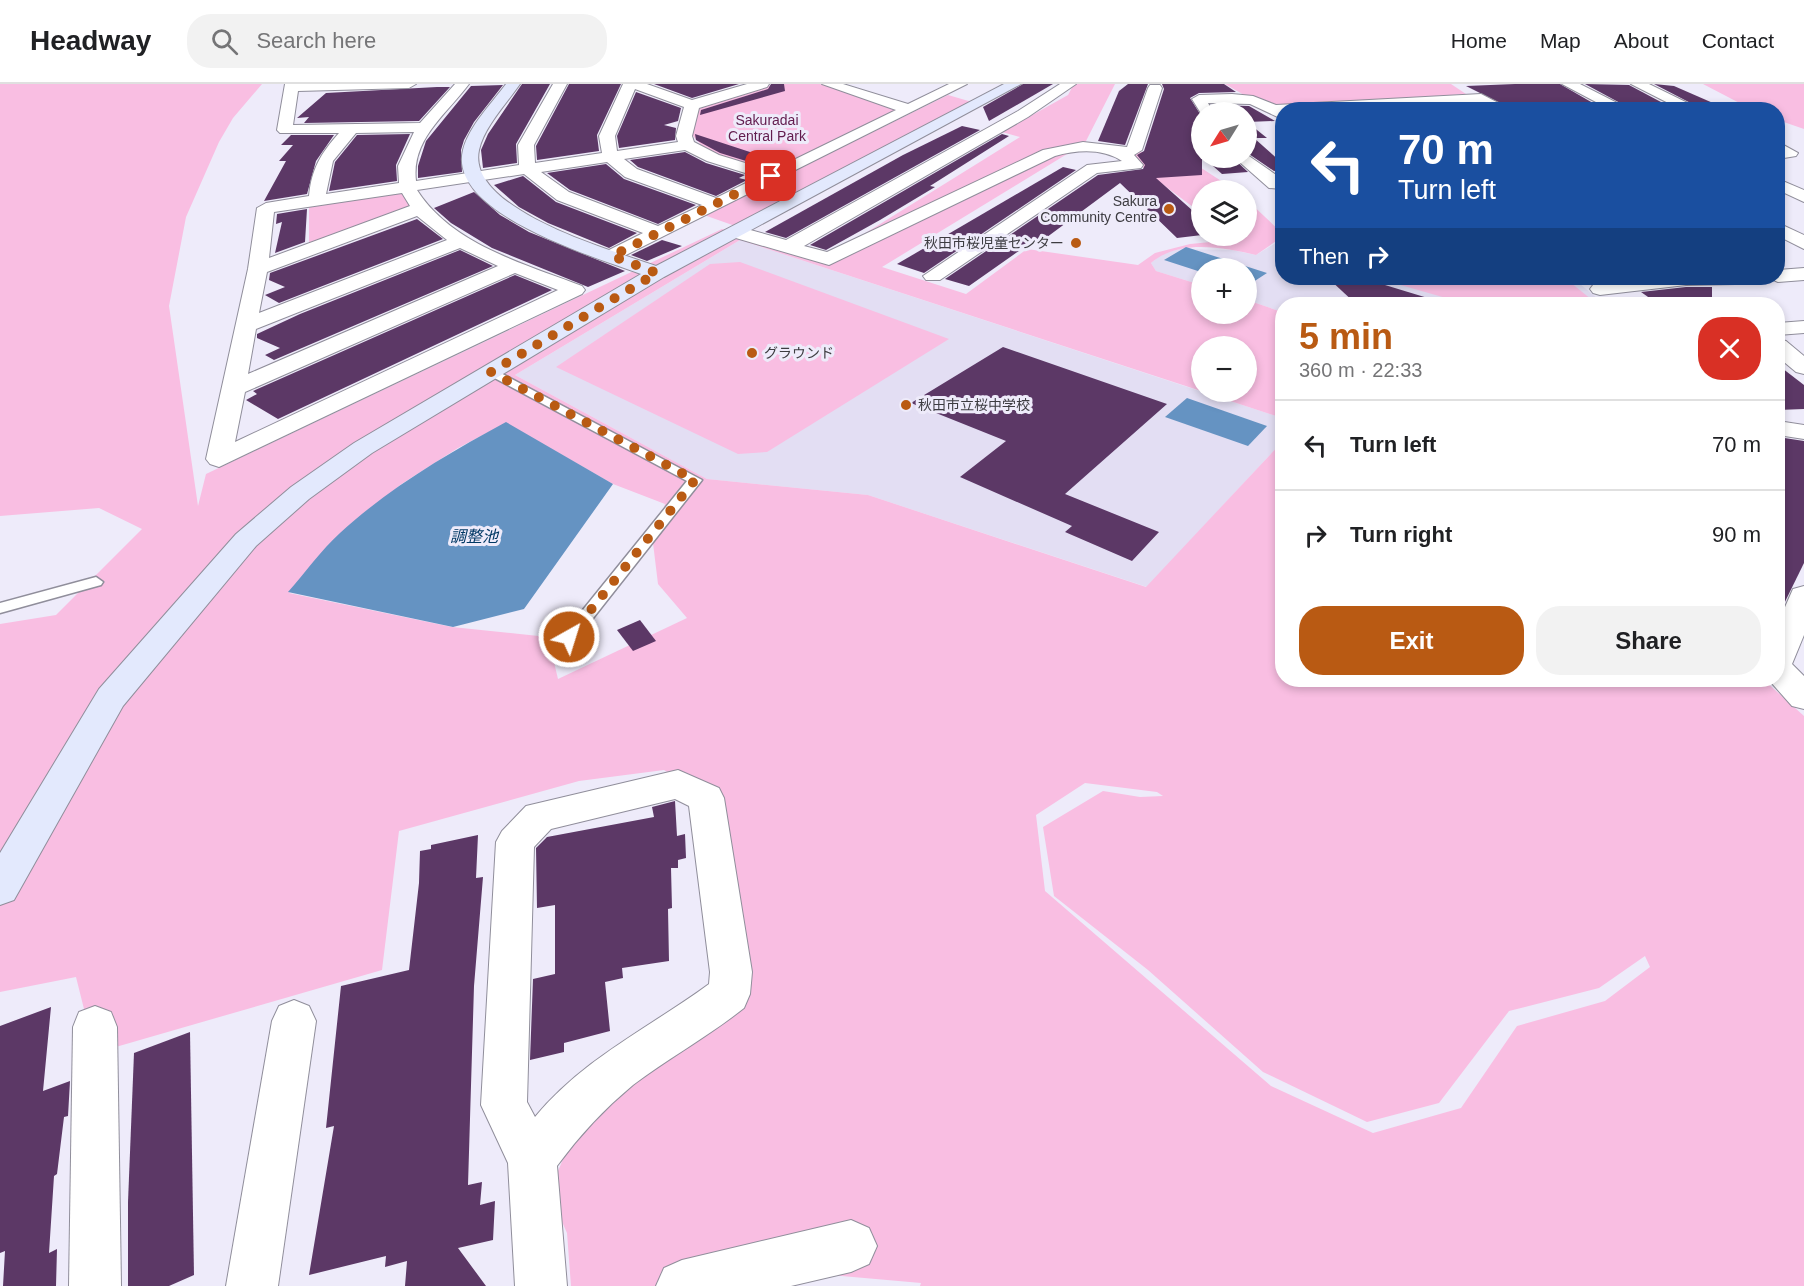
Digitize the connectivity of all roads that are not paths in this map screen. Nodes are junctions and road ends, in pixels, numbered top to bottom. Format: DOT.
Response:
graph roads {
  1 [pos="409,84"];
  2 [pos="462,84"];
  3 [pos="513,84"];
  4 [pos="560,84"];
  5 [pos="632,84"];
  6 [pos="829,84"];
  7 [pos="921,84"];
  8 [pos="1014,84"];
  9 [pos="1069,84"];
  10 [pos="1569,84"];
  11 [pos="1638,84"];
  12 [pos="748,85"];
  13 [pos="292,86"];
  14 [pos="953,88"];
  15 [pos="1158,93"];
  16 [pos="984,102"];
  17 [pos="1196,102"];
  18 [pos="1254,102"];
  19 [pos="1417,102"];
  20 [pos="1489,102"];
  21 [pos="1607,102"];
  22 [pos="1677,102"];
  23 [pos="1257,103"];
  24 [pos="444,104"];
  25 [pos="421,105"];
  26 [pos="692,105"];
  27 [pos="309,107"];
  28 [pos="286,108"];
  29 [pos="909,109"];
  30 [pos="1275,111"];
  31 [pos="424,127"];
  32 [pos="351,129"];
  33 [pos="687,145"];
  34 [pos="1122,154"];
  35 [pos="610,156"];
  36 [pos="527,168"];
  37 [pos="1256,168"];
  38 [pos="476,176"];
  39 [pos="771,176"];
  40 [pos="1275,182"];
  41 [pos="406,187"];
  42 [pos="1785,188"];
  43 [pos="1804,197"];
  44 [pos="316,200"];
  45 [pos="716,204"];
  46 [pos="418,209"];
  47 [pos="736,232"];
  48 [pos="659,233"];
  49 [pos="1785,233"];
  50 [pos="462,241"];
  51 [pos="1804,243"];
  52 [pos="786,248"];
  53 [pos="612,256"];
  54 [pos="515,266"];
  55 [pos="258,269"];
  56 [pos="657,273"];
  57 [pos="1804,274"];
  58 [pos="1785,275"];
  59 [pos="933,276"];
  60 [pos="1594,285"];
  61 [pos="1695,285"];
  62 [pos="1609,297"];
  63 [pos="1714,297"];
  64 [pos="246,326"];
  65 [pos="1804,327"];
  66 [pos="1785,328"];
  67 [pos="1785,352"];
  68 [pos="1804,367"];
  69 [pos="491,372"];
  70 [pos="232,389"];
  71 [pos="1785,429"];
  72 [pos="1804,432"];
  73 [pos="96,582"];
  74 [pos="1804,596"];
  75 [pos="0,608"];
  76 [pos="569,637"];
  77 [pos="1785,643"];
  78 [pos="1785,676"];
  79 [pos="1804,696"];
  80 [pos="0,888"];
  81 [pos="294,1021"];
  82 [pos="95,1028"];
  83 [pos="531,1161"];
  84 [pos="851,1246"];
  85 [pos="95,1286"];
  86 [pos="252,1286"];
  87 [pos="541,1286"];
  88 [pos="682,1286"];
  1 -- 13 [label="street"];
  2 -- 24 [label="street"];
  3 -- 38 [label="street"];
  4 -- 36 [label="street"];
  5 -- 26 [label="street"];
  5 -- 35 [label="street"];
  6 -- 29 [label="street"];
  7 -- 14 [label="street"];
  8 -- 16 [label="street"];
  9 -- 52 [label="street"];
  10 -- 21 [label="street"];
  11 -- 22 [label="street"];
  12 -- 26 [label="street"];
  13 -- 28 [label="street"];
  14 -- 16 [label="street"];
  14 -- 29 [label="street"];
  15 -- 34 [label="street"];
  16 -- 47 [label="street"];
  17 -- 18 [label="street"];
  19 -- 20 [label="street"];
  23 -- 30 [label="street"];
  24 -- 25 [label="street"];
  24 -- 31 [label="street"];
  26 -- 33 [label="street"];
  27 -- 28 [label="street"];
  28 -- 32 [label="street"];
  29 -- 39 [label="street"];
  31 -- 32 [label="street"];
  31 -- 41 [label="street"];
  32 -- 44 [label="street"];
  33 -- 35 [label="street"];
  33 -- 39 [label="street"];
  34 -- 52 [label="street"];
  34 -- 59 [label="street"];
  35 -- 36 [label="street"];
  35 -- 45 [label="street"];
  36 -- 38 [label="street"];
  36 -- 48 [label="street"];
  37 -- 40 [label="street"];
  38 -- 41 [label="street"];
  38 -- 53 [label="street"];
  39 -- 45 [label="street"];
  41 -- 44 [label="street"];
  41 -- 46 [label="street"];
  42 -- 43 [label="street"];
  44 -- 55 [label="street"];
  45 -- 48 [label="street"];
  46 -- 50 [label="street"];
  46 -- 55 [label="street"];
  47 -- 52 [label="street"];
  47 -- 56 [label="street"];
  48 -- 53 [label="street"];
  49 -- 51 [label="street"];
  50 -- 54 [label="street"];
  50 -- 64 [label="street"];
  53 -- 56 [label="street"];
  54 -- 70 [label="street"];
  54 -- 70 [label="street"];
  55 -- 64 [label="street"];
  56 -- 69 [label="street"];
  57 -- 58 [label="street"];
  60 -- 62 [label="street"];
  61 -- 63 [label="street"];
  64 -- 70 [label="street"];
  65 -- 66 [label="street"];
  67 -- 68 [label="street"];
  69 -- 76 [label="lane"];
  69 -- 80 [label="street"];
  71 -- 72 [label="street"];
  73 -- 75 [label="lane"];
  74 -- 77 [label="street"];
  78 -- 79 [label="street"];
  81 -- 86 [label="street"];
  82 -- 85 [label="street"];
  83 -- 83 [label="street"];
  83 -- 87 [label="street"];
  84 -- 88 [label="street"];
}
